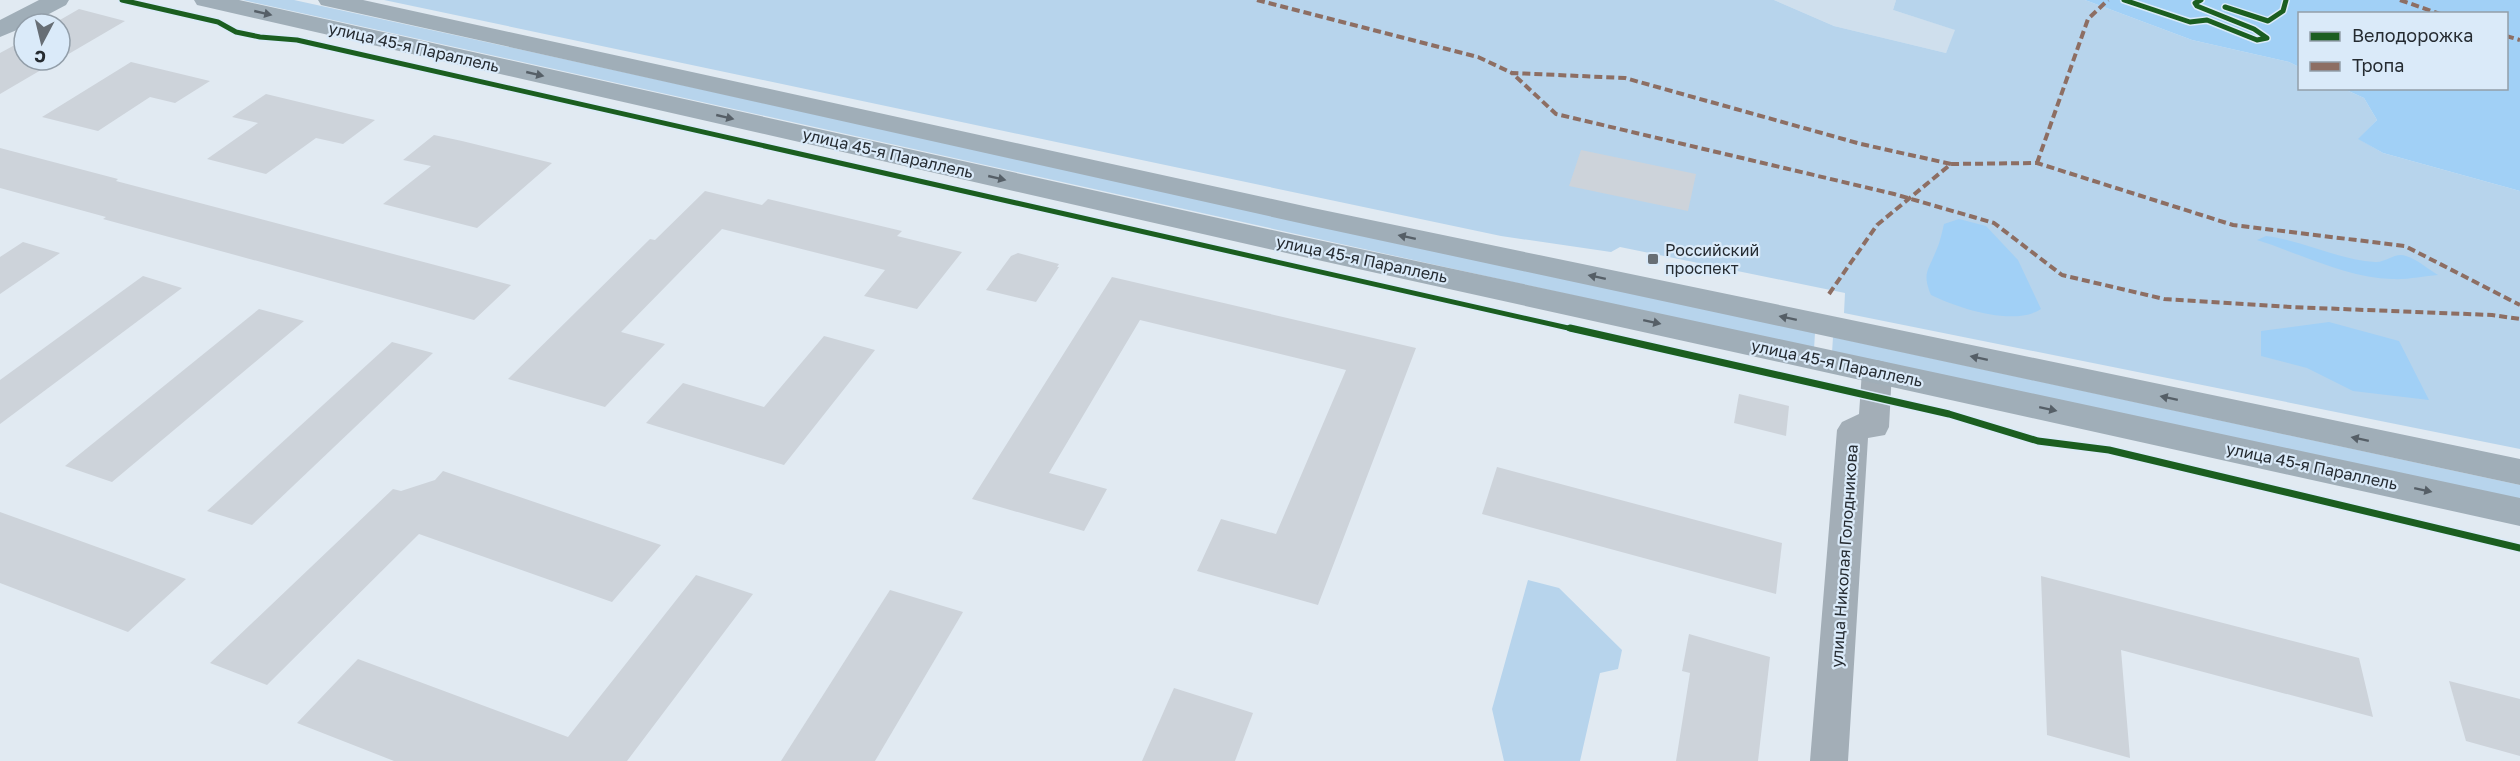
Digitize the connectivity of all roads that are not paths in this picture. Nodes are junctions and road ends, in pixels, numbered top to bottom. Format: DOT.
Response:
graph roads {
  1 [pos="57,0"];
  2 [pos="206,0"];
  3 [pos="330,0"];
  4 [pos="0,30"];
  5 [pos="1877,371"];
  6 [pos="2520,472"];
  7 [pos="2520,512"];
  8 [pos="1829,761"];
  1 -- 4 [label="main road"];
  2 -- 5 [label="main road, улица 45-я Параллель, one-way"];
  6 -- 3 [label="main road, улица 45-я Параллель, one-way"];
  5 -- 7 [label="main road, улица 45-я Параллель, one-way"];
  5 -- 8 [label="street, улица Николая Голодникова"];
}
